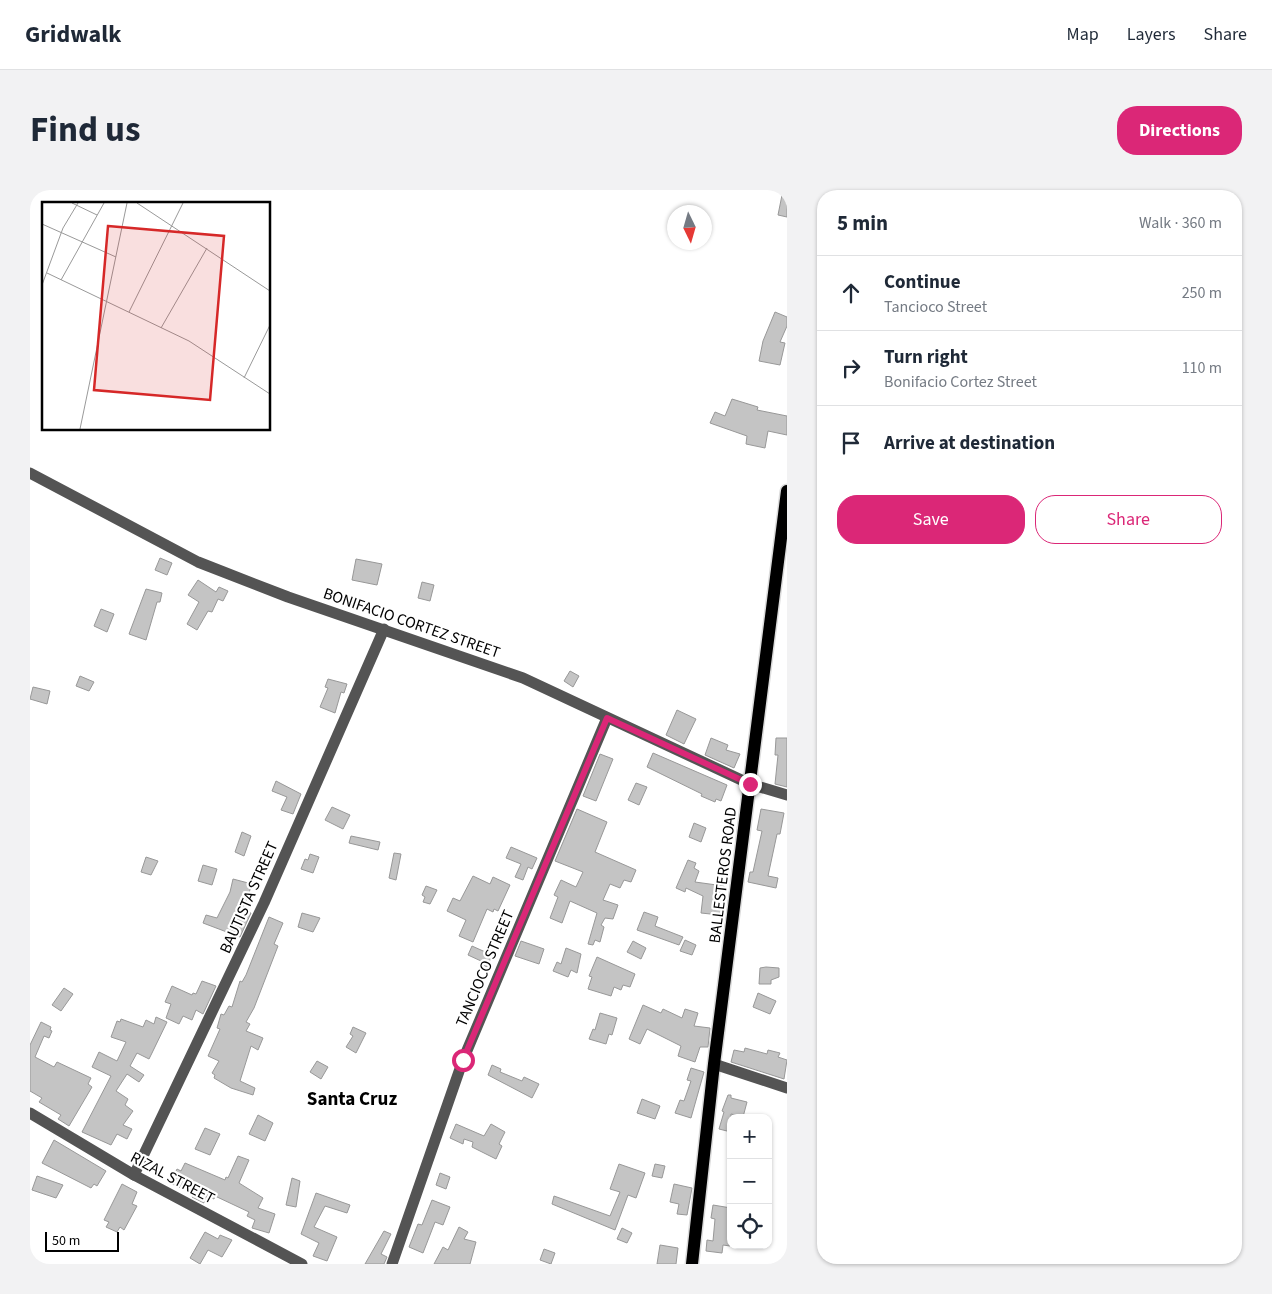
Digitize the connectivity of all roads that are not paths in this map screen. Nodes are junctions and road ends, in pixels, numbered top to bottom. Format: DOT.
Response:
graph roads {
  1 [pos="30,473"];
  2 [pos="787,492"];
  3 [pos="384,629"];
  4 [pos="607,718"];
  5 [pos="750,784"];
  6 [pos="787,795"];
  7 [pos="714,1064"];
  8 [pos="787,1088"];
  9 [pos="30,1113"];
  10 [pos="134,1175"];
  11 [pos="302,1264"];
  12 [pos="392,1264"];
  13 [pos="692,1264"];
  1 -- 3 [label="street, BONIFACIO CORTEZ STREET"];
  2 -- 5 [label="main road, BALLESTEROS ROAD"];
  3 -- 4 [label="street, BONIFACIO CORTEZ STREET"];
  3 -- 10 [label="street, BAUTISTA STREET"];
  4 -- 5 [label="street, BONIFACIO CORTEZ STREET"];
  4 -- 12 [label="street, TANCIOCO STREET"];
  5 -- 6 [label="street, BONIFACIO CORTEZ STREET"];
  5 -- 7 [label="main road, BALLESTEROS ROAD"];
  7 -- 8 [label="street"];
  7 -- 13 [label="main road, BALLESTEROS ROAD"];
  9 -- 10 [label="street, RIZAL STREET"];
  10 -- 11 [label="street, RIZAL STREET"];
}
